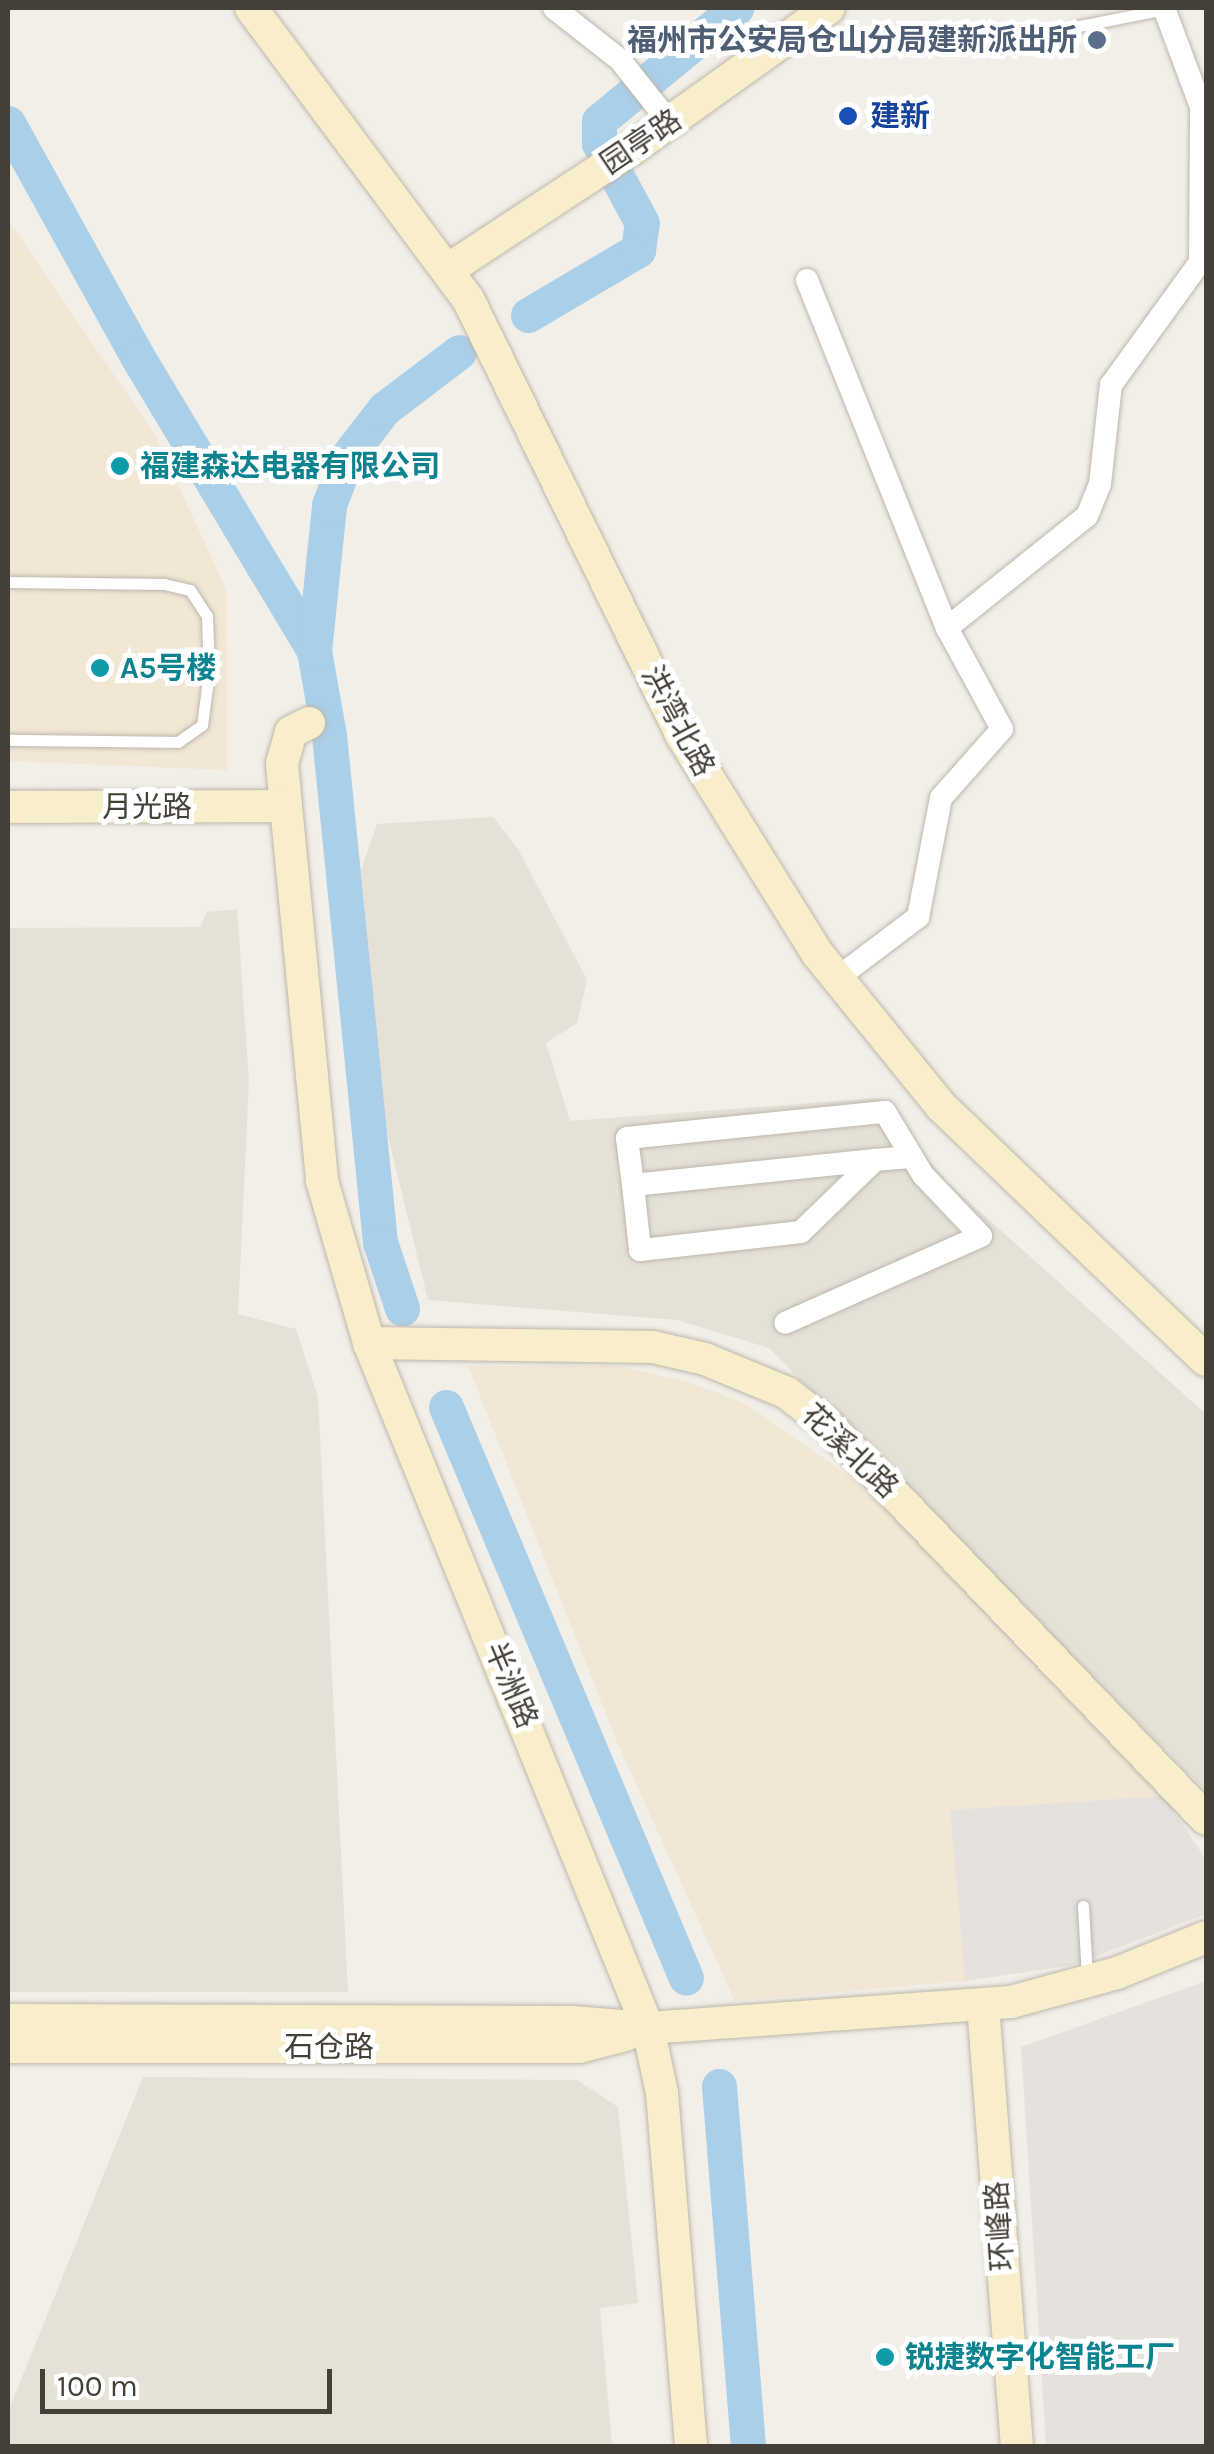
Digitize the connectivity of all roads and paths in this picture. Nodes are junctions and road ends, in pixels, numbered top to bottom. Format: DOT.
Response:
graph roads {
  1 [pos="252,8"];
  2 [pos="277,8"];
  3 [pos="554,8"];
  4 [pos="829,8"];
  5 [pos="1164,8"];
  6 [pos="1074,27"];
  7 [pos="660,111"];
  8 [pos="457,264"];
  9 [pos="807,280"];
  10 [pos="8,582"];
  11 [pos="947,628"];
  12 [pos="309,724"];
  13 [pos="8,740"];
  14 [pos="286,806"];
  15 [pos="8,808"];
  16 [pos="843,975"];
  17 [pos="910,1157"];
  18 [pos="875,1160"];
  19 [pos="633,1185"];
  20 [pos="786,1323"];
  21 [pos="1206,1332"];
  22 [pos="369,1343"];
  23 [pos="1206,1360"];
  24 [pos="1206,1819"];
  25 [pos="1083,1906"];
  26 [pos="1206,1937"];
  27 [pos="1088,1982"];
  28 [pos="983,2005"];
  29 [pos="8,2020"];
  30 [pos="648,2028"];
  31 [pos="8,2047"];
  32 [pos="690,2446"];
  33 [pos="1017,2446"];
  1 -- 8 [label="street, 洪湾北路"];
  2 -- 8 [label="street, 洪湾北路"];
  3 -- 7 [label="street"];
  4 -- 7 [label="street, 园亭路"];
  5 -- 6 [label="lane"];
  5 -- 11 [label="street"];
  7 -- 8 [label="street, 园亭路"];
  8 -- 16 [label="street, 洪湾北路"];
  9 -- 11 [label="street"];
  10 -- 13 [label="lane"];
  11 -- 16 [label="street"];
  12 -- 14 [label="street, 半洲路"];
  14 -- 15 [label="street, 月光路"];
  14 -- 22 [label="street, 半洲路"];
  16 -- 21 [label="street, 洪湾北路"];
  16 -- 23 [label="street, 洪湾北路"];
  17 -- 18 [label="street"];
  17 -- 19 [label="street"];
  17 -- 20 [label="street"];
  18 -- 19 [label="street"];
  18 -- 19 [label="street"];
  22 -- 24 [label="street, 花溪北路"];
  22 -- 30 [label="street, 半洲路"];
  25 -- 27 [label="lane"];
  26 -- 27 [label="street, 石仓路"];
  27 -- 28 [label="street, 石仓路"];
  28 -- 30 [label="street, 石仓路"];
  28 -- 33 [label="street, 环峰路"];
  29 -- 30 [label="street, 石仓路"];
  30 -- 31 [label="street, 石仓路"];
  30 -- 32 [label="street, 半洲路"];
}
